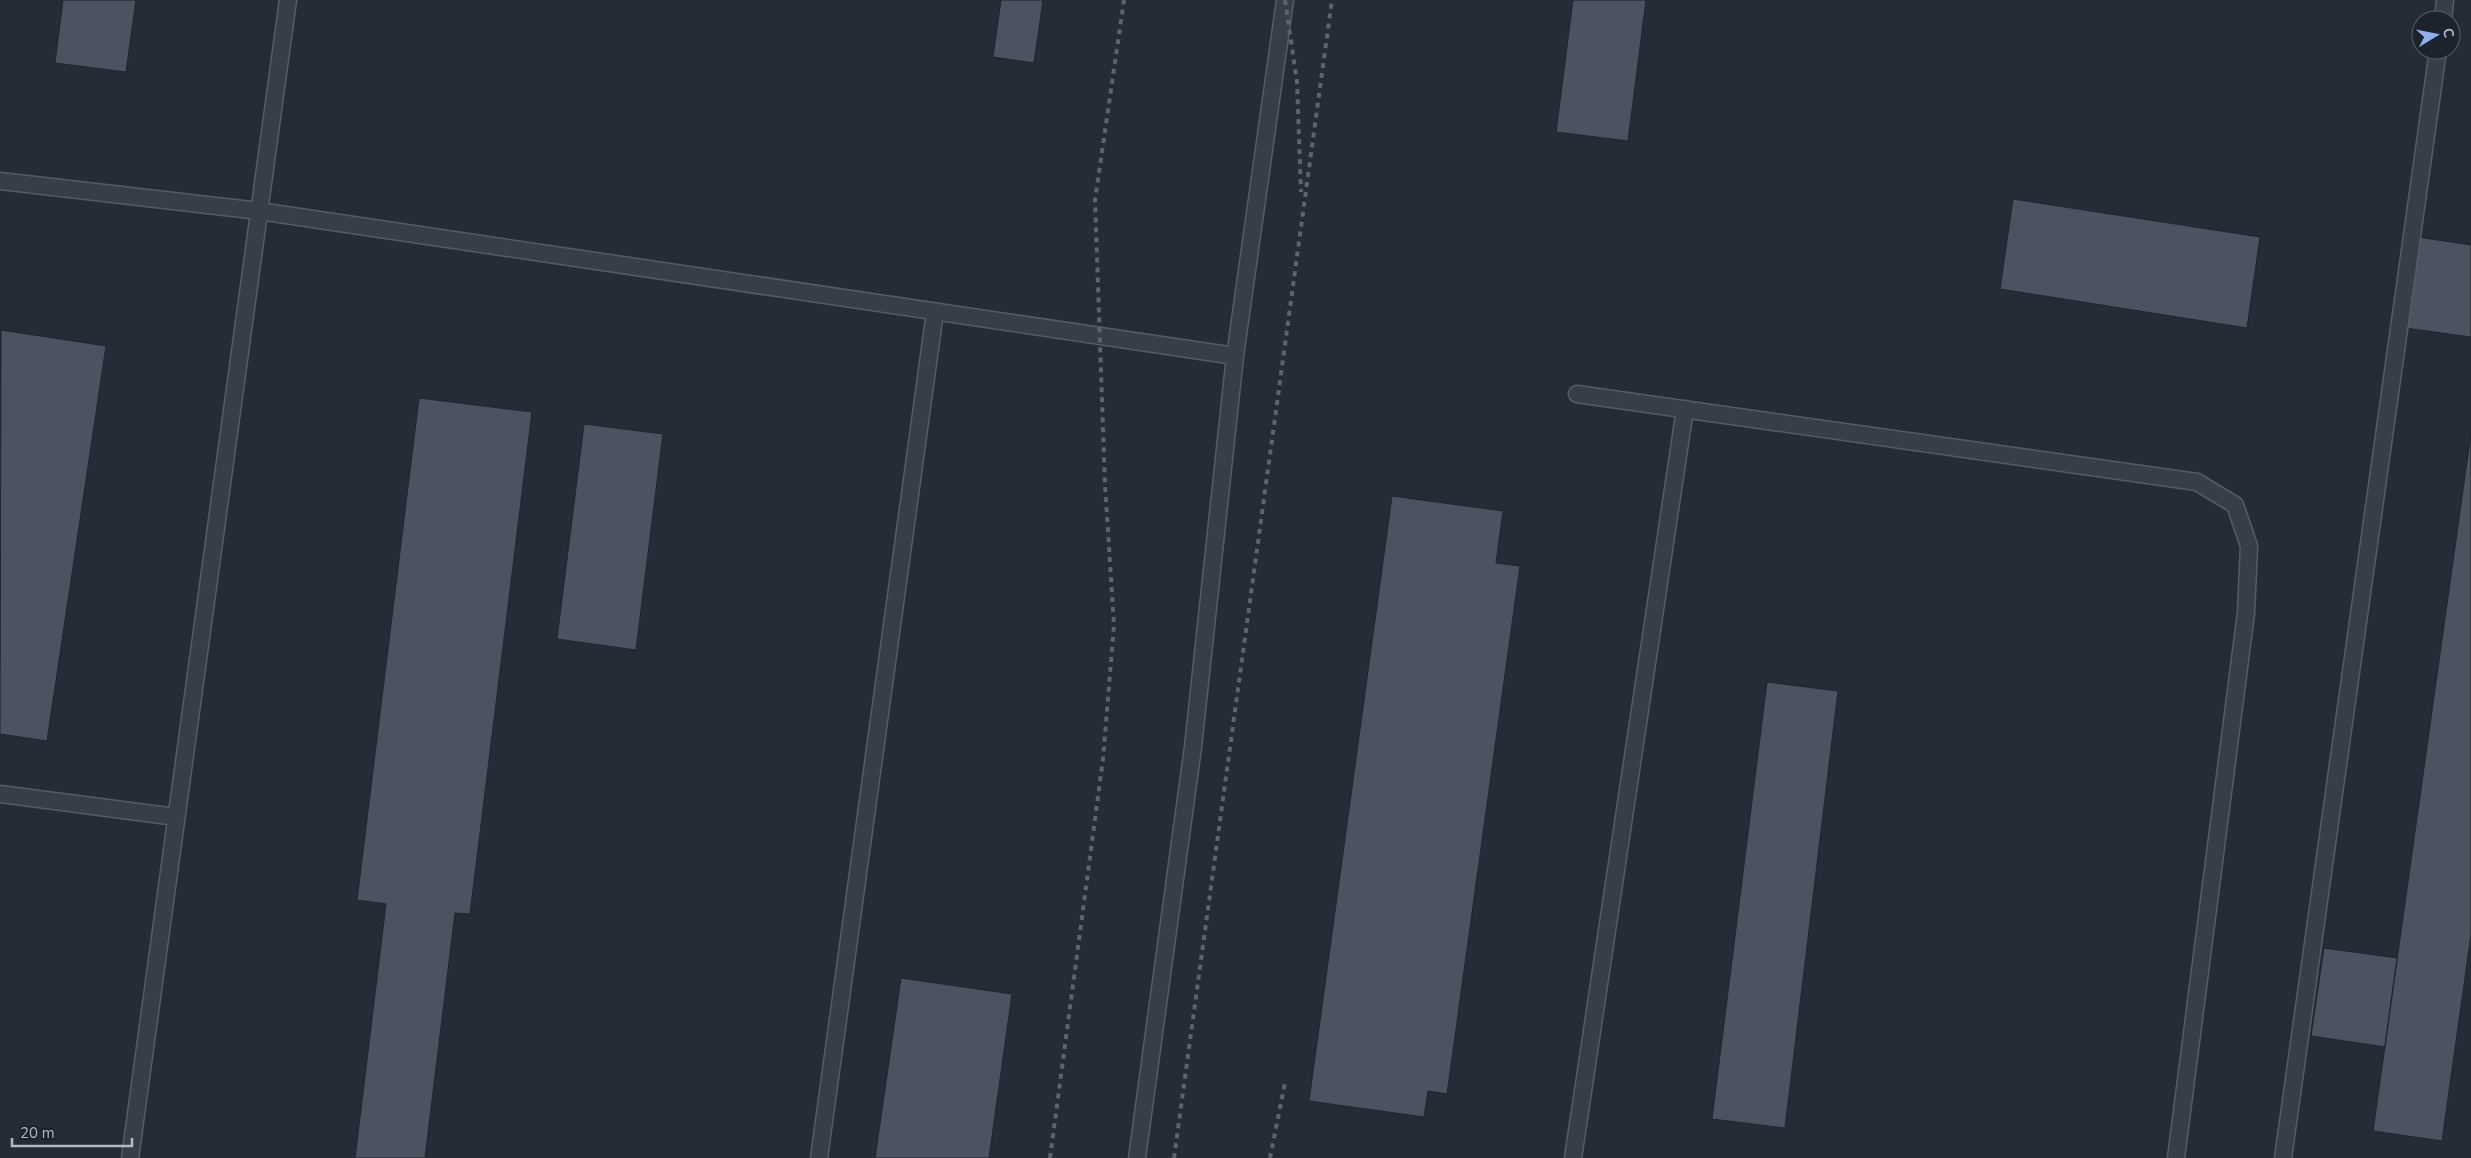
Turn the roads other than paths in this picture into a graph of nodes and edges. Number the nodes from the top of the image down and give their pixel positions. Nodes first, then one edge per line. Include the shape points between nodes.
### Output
1 (288, 0) edge
2 (1285, 0) edge
3 (2437, 60) edge
4 (0, 180) edge
5 (259, 211) junction
6 (935, 312) junction
7 (1235, 356) junction
8 (1577, 394) dead end
9 (1686, 409) junction
10 (0, 794) edge
11 (176, 817) junction
12 (130, 1158) edge
13 (819, 1158) edge
14 (1137, 1158) edge
15 (1573, 1158) edge
16 (2176, 1158) edge
17 (2283, 1158) edge

1 - 5 lane
2 - 7 lane
3 - 17 lane
4 - 5 lane
5 - 6 lane
5 - 11 lane
6 - 7 lane
6 - 13 lane
7 - 14 lane via 1193,747
8 - 9 lane
9 - 15 lane
9 - 16 lane via 2197,482 2235,505 2249,546 2246,613
10 - 11 lane
11 - 12 lane

